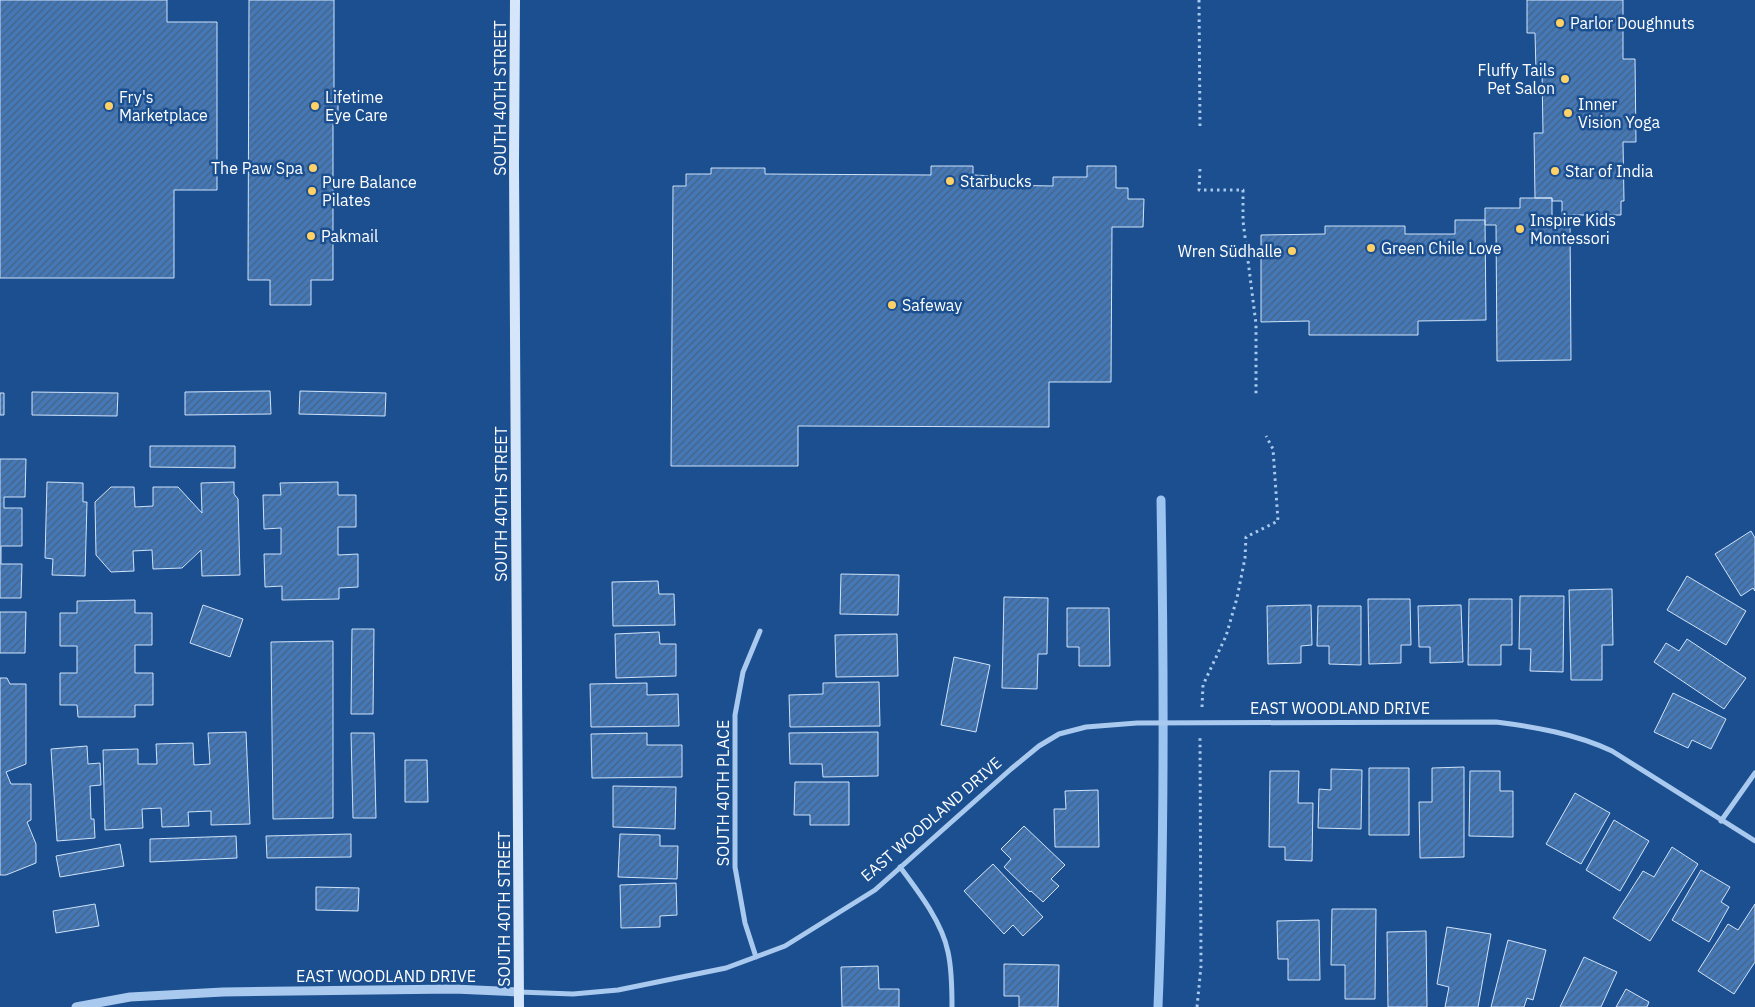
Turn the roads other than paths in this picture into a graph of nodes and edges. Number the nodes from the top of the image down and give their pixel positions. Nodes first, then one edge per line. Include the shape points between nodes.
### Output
1 (515, 0) edge
2 (760, 631) dead end
3 (1755, 773) edge
4 (1721, 821) junction
5 (1755, 841) edge
6 (900, 867) junction
7 (756, 957) junction
8 (519, 992) junction
9 (76, 1007) edge
10 (519, 1007) edge
11 (952, 1007) edge

1 - 8 main road, SOUTH 40TH STREET
2 - 7 street, SOUTH 40TH PLACE via 743,672 735,715 735,867 745,924
3 - 4 street
4 - 5 street, EAST WOODLAND DRIVE
4 - 6 street, EAST WOODLAND DRIVE via 1612,751 1529,726 1496,722 1137,723 1086,726 1060,734 1040,746
6 - 7 street, EAST WOODLAND DRIVE via 875,890 785,946
6 - 11 street via 923,899 948,950
7 - 8 street, EAST WOODLAND DRIVE via 726,968 618,990 573,994
8 - 9 street, EAST WOODLAND DRIVE via 223,992 130,997
8 - 10 main road, SOUTH 40TH STREET

